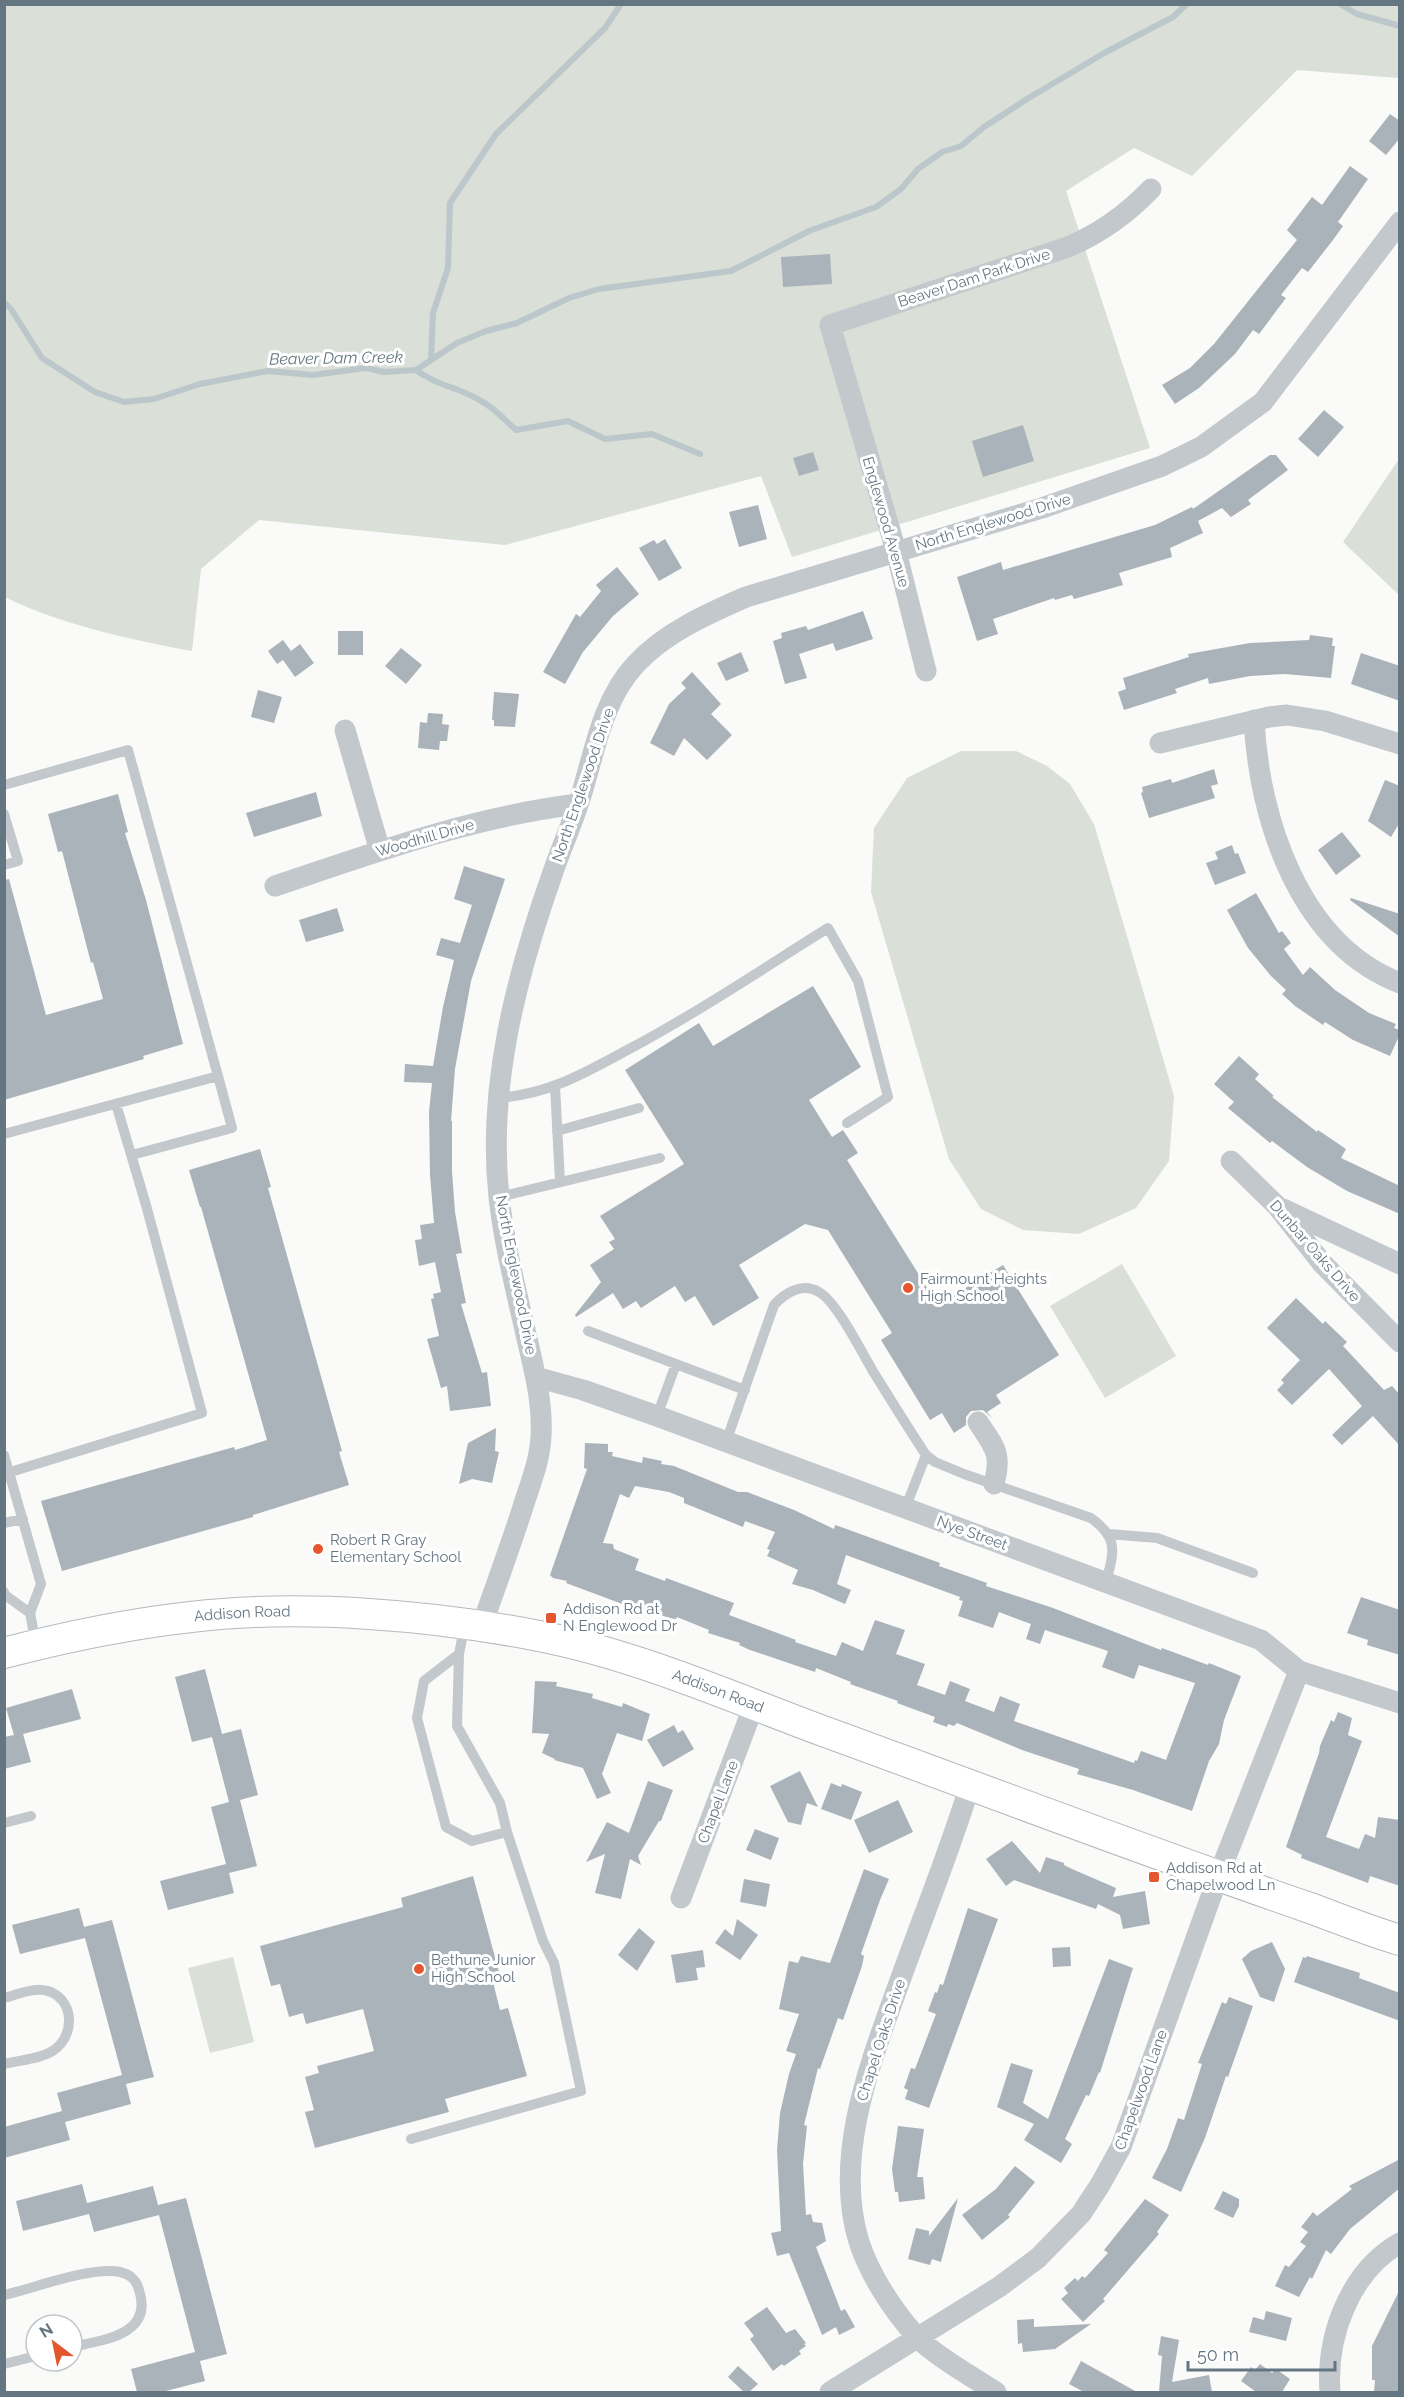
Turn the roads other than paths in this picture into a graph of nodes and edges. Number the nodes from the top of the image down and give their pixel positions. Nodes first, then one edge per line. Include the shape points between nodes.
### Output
1 (1151, 189) dead end
2 (1400, 222) edge
3 (843, 373) joint
4 (896, 551) junction
5 (926, 671) dead end
6 (1254, 720) junction
7 (345, 730) dead end
8 (1160, 743) dead end
9 (1400, 744) edge
10 (4, 785) edge
11 (578, 804) junction
12 (4, 814) edge
13 (381, 851) junction
14 (4, 865) edge
15 (275, 886) dead end
16 (1400, 983) edge
17 (218, 1076) junction
18 (555, 1086) junction
19 (499, 1098) junction
20 (116, 1104) junction
21 (639, 1108) dead end
22 (847, 1123) dead end
23 (557, 1131) junction
24 (4, 1134) edge
25 (132, 1155) junction
26 (660, 1158) dead end
27 (1231, 1161) dead end
28 (560, 1182) junction
29 (499, 1197) junction
30 (1277, 1206) junction
31 (1400, 1264) edge
32 (588, 1331) dead end
33 (1400, 1342) edge
34 (676, 1364) junction
35 (536, 1377) junction
36 (745, 1390) junction
37 (657, 1416) junction
38 (978, 1422) dead end
39 (726, 1442) junction
40 (4, 1455) edge
41 (926, 1455) junction
42 (7, 1474) edge
43 (994, 1484) junction
44 (905, 1509) junction
45 (23, 1520) junction
46 (4, 1523) edge
47 (1109, 1534) junction
48 (1253, 1573) dead end
49 (1106, 1582) junction
50 (4, 1592) edge
51 (30, 1613) junction
52 (474, 1625) junction
53 (36, 1645) junction
54 (4, 1653) edge
55 (459, 1654) junction
56 (1299, 1671) junction
57 (1400, 1703) edge
58 (754, 1705) junction
59 (970, 1785) junction
60 (31, 1816) dead end
61 (4, 1823) edge
62 (507, 1832) junction
63 (1218, 1877) junction
64 (681, 1898) dead end
65 (1400, 1940) edge
66 (4, 1998) edge
67 (4, 2064) edge
68 (411, 2139) dead end
69 (1400, 2242) edge
70 (4, 2295) edge
71 (916, 2337) junction
72 (84, 2344) edge
73 (24, 2359) edge
74 (4, 2364) edge
75 (830, 2392) edge
76 (996, 2392) edge
77 (1330, 2392) edge

1 - 3 street, Beaver Dam Park Drive via 1131,210 1090,238 830,325
2 - 4 street, North Englewood Drive via 1263,402 1215,438 1162,466 1110,485
3 - 4 street, Englewood Avenue
4 - 5 street, Englewood Avenue
4 - 11 street, North Englewood Drive via 746,597 672,634 628,674 611,702
6 - 8 street
6 - 9 street via 1287,715 1307,717
6 - 16 street via 1267,809 1294,881 1346,950 1375,972
7 - 13 street
10 - 17 lane via 128,750
11 - 13 street, Woodhill Drive via 527,810
11 - 19 street, North Englewood Drive via 524,962 503,1056
12 - 14 lane via 18,861
13 - 15 street, Woodhill Drive
17 - 20 lane
17 - 25 lane via 232,1128
18 - 19 lane via 528,1095
18 - 22 lane via 671,1026 828,928 858,981 888,1097
18 - 23 lane
19 - 29 street, North Englewood Drive
20 - 24 lane
20 - 25 lane
21 - 23 lane
23 - 28 lane
25 - 42 lane via 202,1413
26 - 28 lane
27 - 30 street, Dunbar Oaks Drive
28 - 29 lane
29 - 35 street, North Englewood Drive via 514,1286
30 - 31 street
30 - 33 street, Dunbar Oaks Drive via 1322,1263
32 - 34 lane
34 - 36 lane
34 - 37 lane
35 - 37 street, Nye Street
35 - 52 street, North Englewood Drive via 542,1420 538,1458
36 - 39 lane
36 - 41 lane via 774,1305 791,1291 819,1291 842,1320
37 - 39 street, Nye Street
38 - 43 street via 997,1453 999,1464
39 - 44 street, Nye Street
40 - 42 lane
41 - 43 lane
41 - 44 lane
42 - 45 lane
43 - 47 lane via 1091,1518
44 - 49 street, Nye Street
45 - 46 lane
45 - 51 lane via 41,1584
47 - 48 lane via 1157,1538
47 - 49 lane via 1114,1550
49 - 56 street, Nye Street via 1261,1640
50 - 51 lane
51 - 53 lane
52 - 53 street, Addison Road via 353,1614 272,1612 192,1616
52 - 55 lane
52 - 58 street, Addison Road via 599,1651
53 - 54 street, Addison Road
55 - 62 lane via 457,1726 500,1803
55 - 62 lane via 424,1682 417,1718 446,1827 472,1841
56 - 57 street, Nye Street
56 - 63 street, Chapelwood Lane
58 - 59 street, Addison Road
58 - 64 street, Chapel Lane
59 - 63 street, Addison Road
59 - 71 street, Chapel Oaks Drive via 868,2073 854,2142 852,2199 860,2243 881,2287
60 - 61 lane
62 - 68 lane via 554,1963 581,2091
63 - 65 street, Addison Road
63 - 71 street, Chapelwood Lane via 1121,2147 1101,2185 1081,2214 1038,2258 999,2287
66 - 67 lane via 36,1990 52,1993 69,2013 70,2026 65,2042 52,2052
69 - 77 street via 1374,2263 1347,2303 1330,2358
70 - 72 lane via 103,2270 124,2272 137,2282 142,2315 117,2337
71 - 75 street, Chapelwood Lane
71 - 76 street, Chapel Oaks Drive
73 - 74 lane

